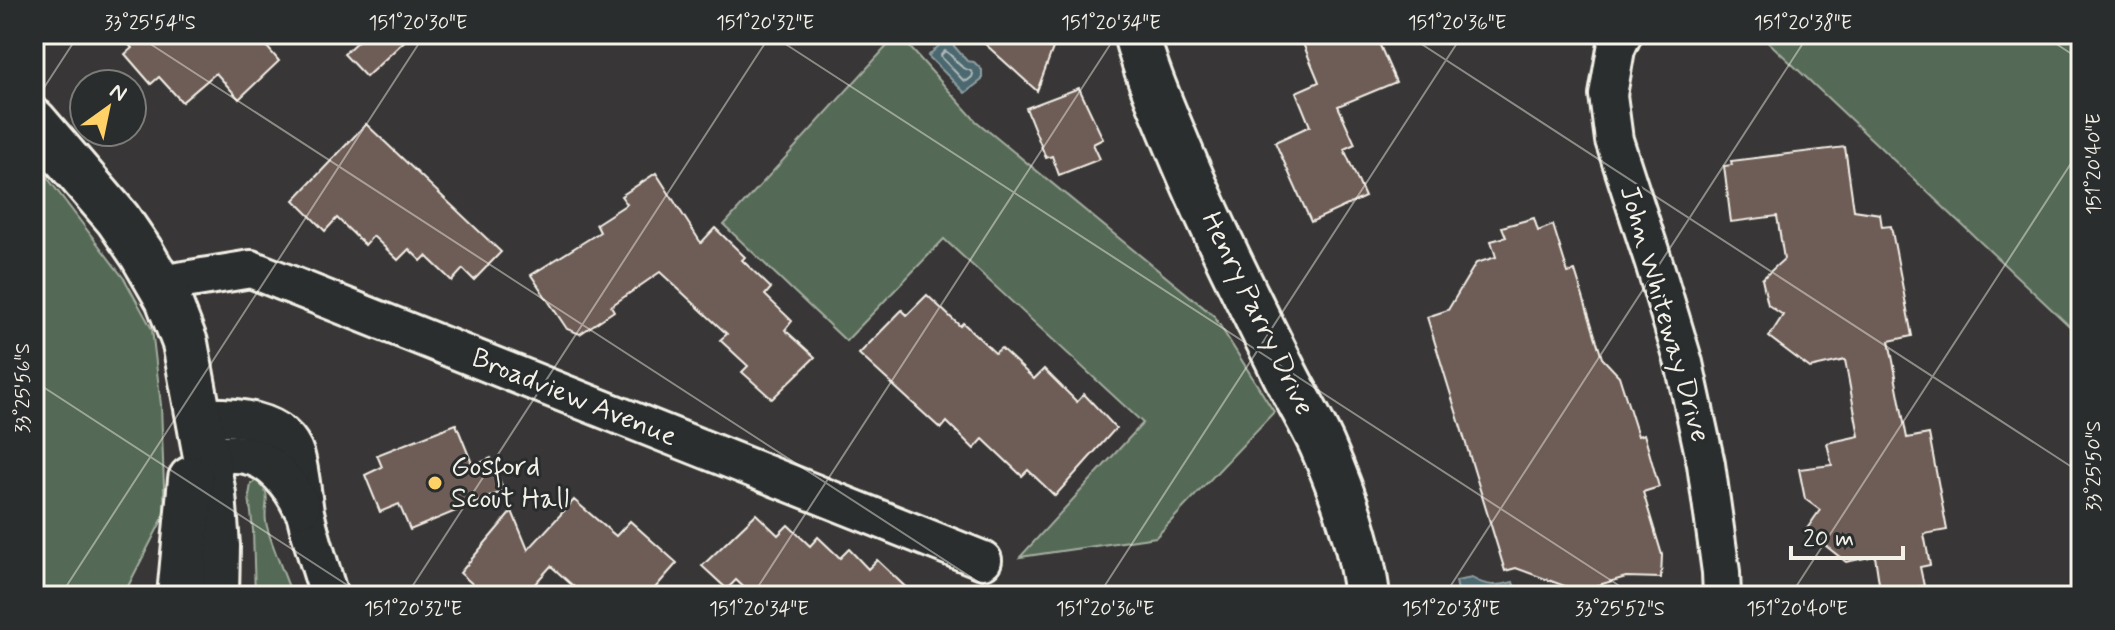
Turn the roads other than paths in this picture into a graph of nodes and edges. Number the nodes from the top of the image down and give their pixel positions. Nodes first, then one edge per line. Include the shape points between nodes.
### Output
1 (1136, 34) edge
2 (1623, 34) edge
3 (34, 121) edge
4 (160, 284) junction
5 (199, 438) junction
6 (983, 560) dead end
7 (188, 593) edge
8 (329, 596) edge
9 (1367, 596) edge
10 (1722, 596) edge

1 - 9 main road, Henry Parry Drive via 1191,179 1333,471 1354,531
2 - 10 street, John Whiteway Drive via 1608,95 1614,140 1684,363 1706,464
3 - 4 main road via 118,219
4 - 5 main road via 185,343
4 - 6 street, Broadview Avenue via 251,269
5 - 7 main road via 215,520
5 - 8 street via 242,418 282,436 296,456 306,516

